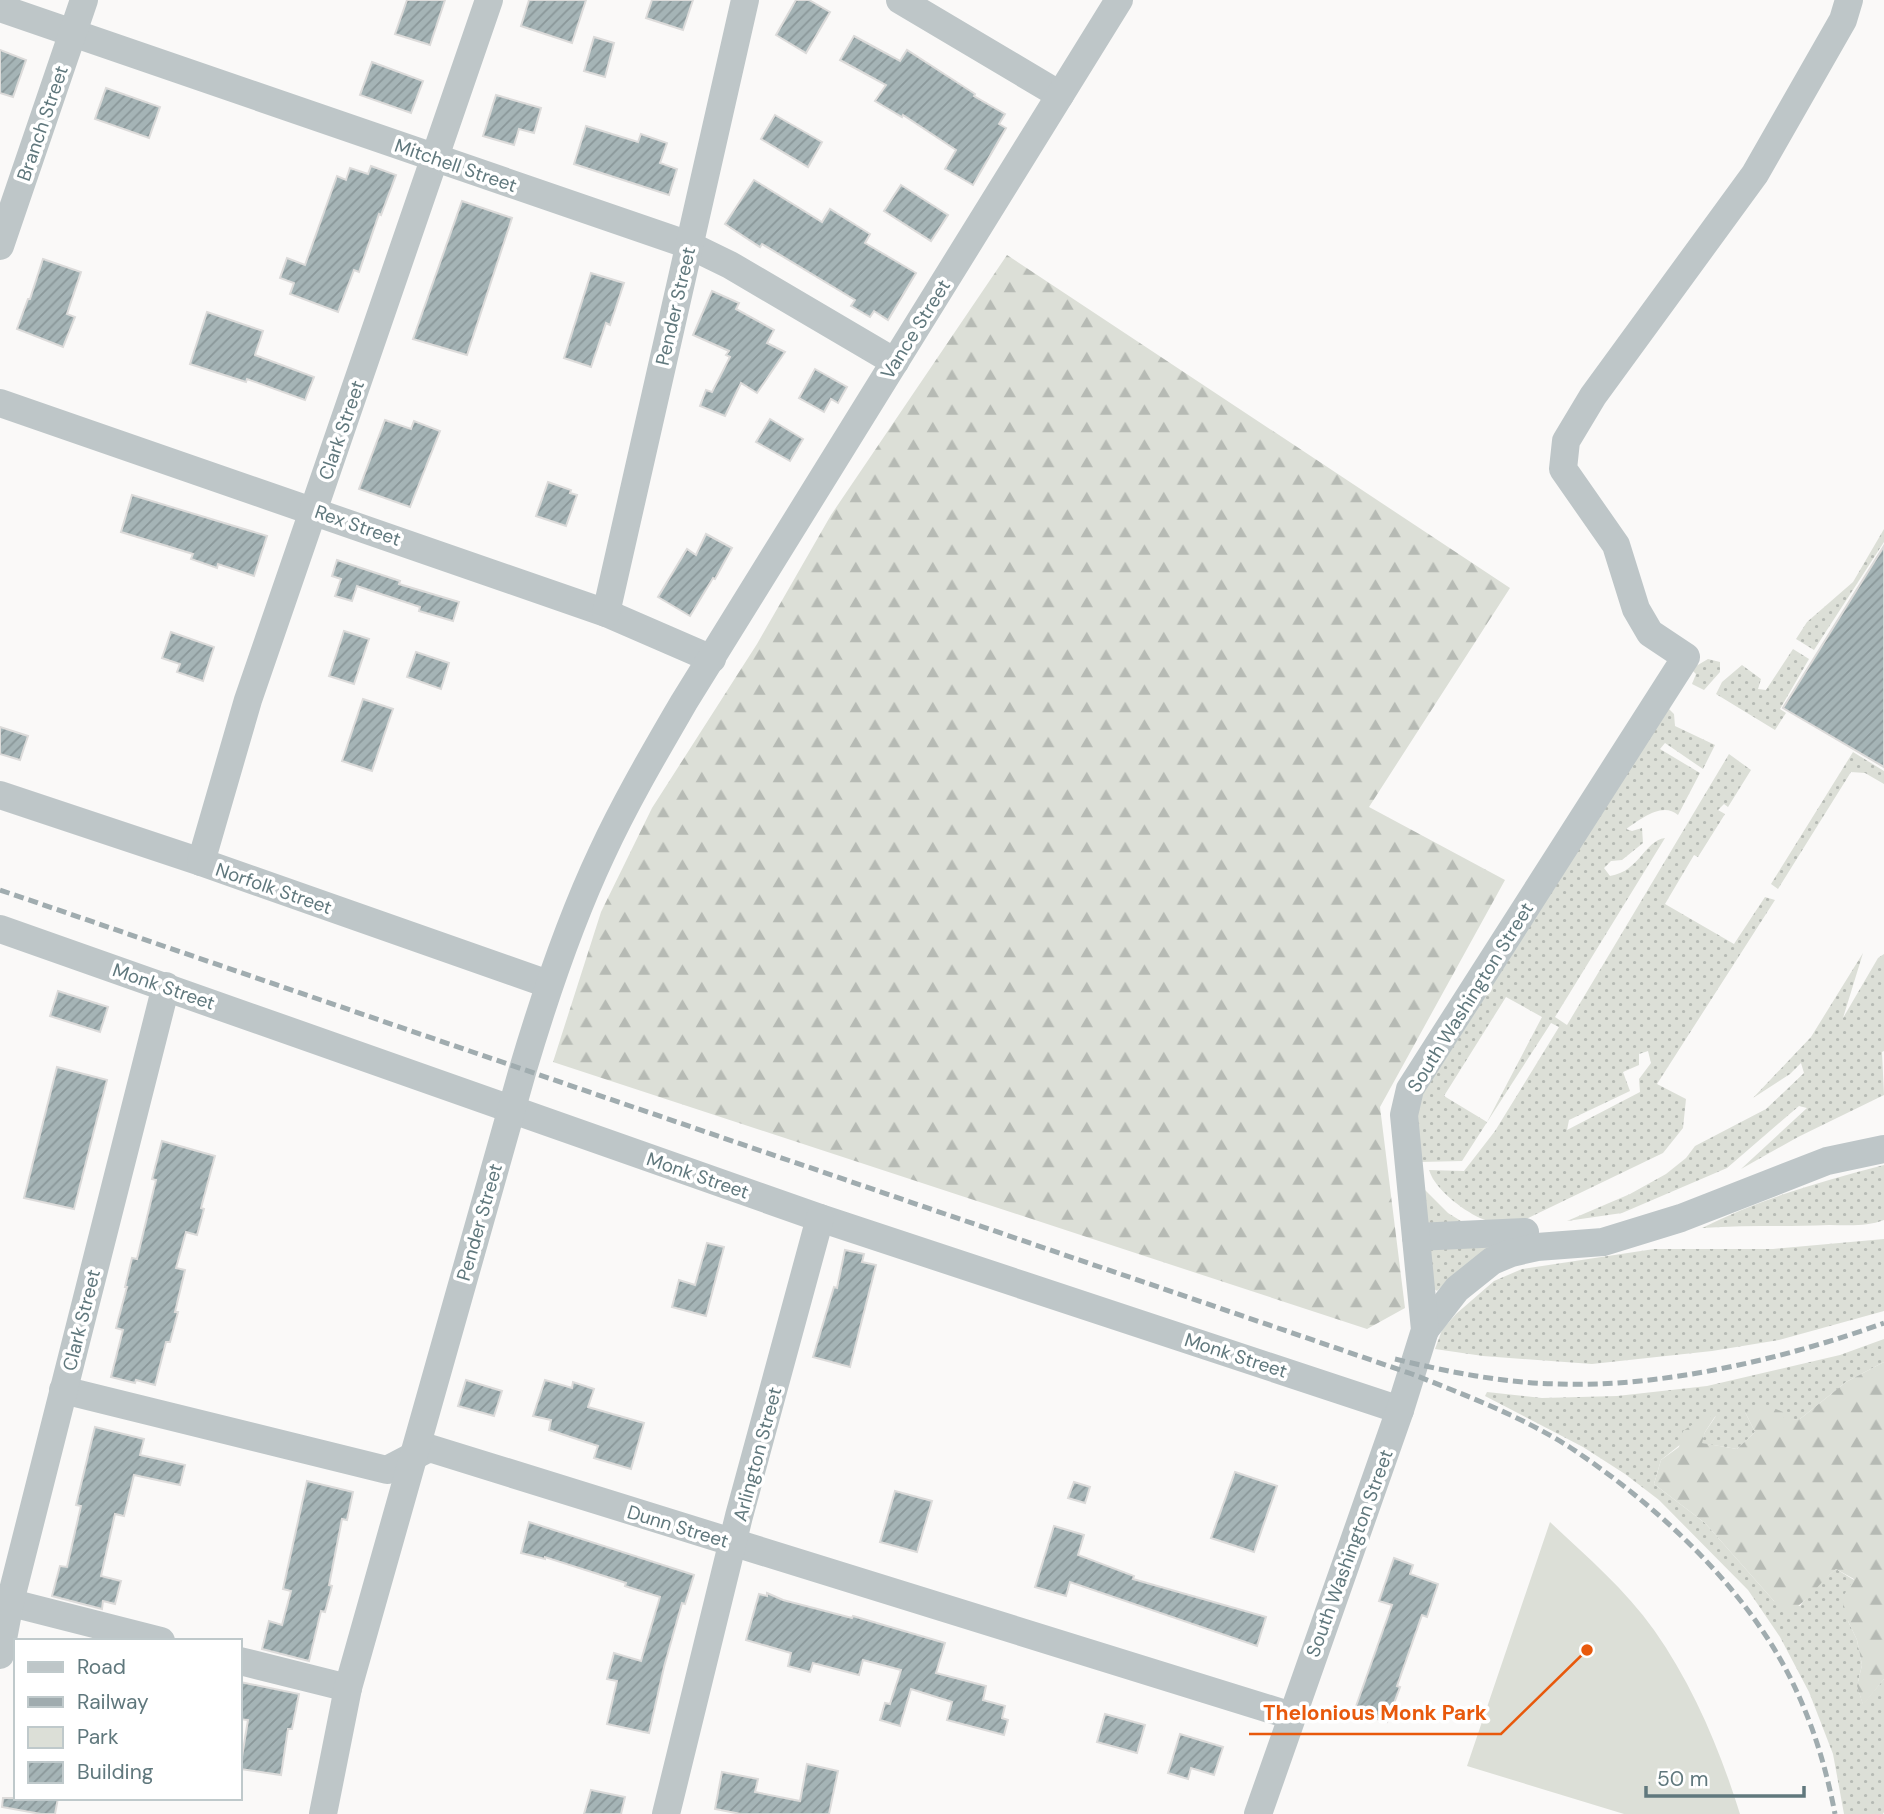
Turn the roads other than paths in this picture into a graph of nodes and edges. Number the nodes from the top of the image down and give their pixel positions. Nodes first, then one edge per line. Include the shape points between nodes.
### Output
1 (84, 0) edge
2 (489, 0) edge
3 (746, 0) edge
4 (900, 0) edge
5 (1119, 0) edge
6 (1849, 0) edge
7 (0, 8) edge
8 (72, 33) junction
9 (1060, 95) junction
10 (436, 158) junction
11 (689, 245) junction
12 (0, 246) edge
13 (895, 362) junction
14 (0, 403) edge
15 (313, 509) junction
16 (606, 613) junction
17 (712, 659) junction
18 (0, 795) edge
19 (201, 862) junction
20 (0, 929) edge
21 (548, 984) junction
22 (166, 986) junction
23 (511, 1110) junction
24 (1884, 1149) edge
25 (820, 1218) junction
26 (1525, 1231) dead end
27 (1416, 1237) junction
28 (1426, 1330) junction
29 (63, 1390) junction
30 (1400, 1410) junction
31 (412, 1458) junction
32 (734, 1543) junction
33 (5, 1601) edge
34 (154, 1639) edge
35 (0, 1655) edge
36 (242, 1662) edge
37 (348, 1688) junction
38 (1292, 1716) junction
39 (323, 1814) edge
40 (666, 1814) edge
41 (1258, 1814) edge

1 - 8 street, Branch Street
2 - 10 street, Clark Street
3 - 11 street, Pender Street
4 - 9 street
5 - 9 street, Vance Street
6 - 27 street, South Washington Street via 1843,20 1755,174 1593,396 1566,441 1563,469 1616,545 1636,609 1650,633 1686,657 1410,1088 1404,1115
7 - 8 street, Mitchell Street
8 - 10 street, Mitchell Street
8 - 12 street, Branch Street
9 - 13 street, Vance Street
10 - 11 street, Mitchell Street
10 - 15 street, Clark Street
11 - 13 street, Mitchell Street
11 - 16 street, Pender Street
13 - 17 street, Vance Street
14 - 15 street, Rex Street
15 - 16 street, Rex Street
15 - 19 street, Clark Street via 236,739
16 - 17 street, Rex Street
17 - 21 street, Pender Street via 602,851
18 - 19 street, Norfolk Street
19 - 21 street, Norfolk Street
20 - 22 street, Monk Street
21 - 23 street, Pender Street
22 - 23 street, Monk Street
22 - 29 street, Clark Street
23 - 25 street, Monk Street
23 - 31 street, Pender Street
24 - 28 street via 1827,1161 1681,1218 1603,1242 1511,1253 1492,1261 1457,1289
25 - 30 street, Monk Street
25 - 32 street, Arlington Street
26 - 27 street
27 - 28 street, South Washington Street
28 - 30 street, South Washington Street
29 - 31 street, Dunn Street via 387,1470
29 - 33 street, Clark Street
30 - 38 street, South Washington Street
31 - 32 street, Dunn Street via 429,1448
31 - 37 street, Pender Street
32 - 38 street, Dunn Street
32 - 40 street, Arlington Street
33 - 34 street
33 - 35 street, Clark Street
36 - 37 street
37 - 39 street, Pender Street
38 - 41 street, South Washington Street

